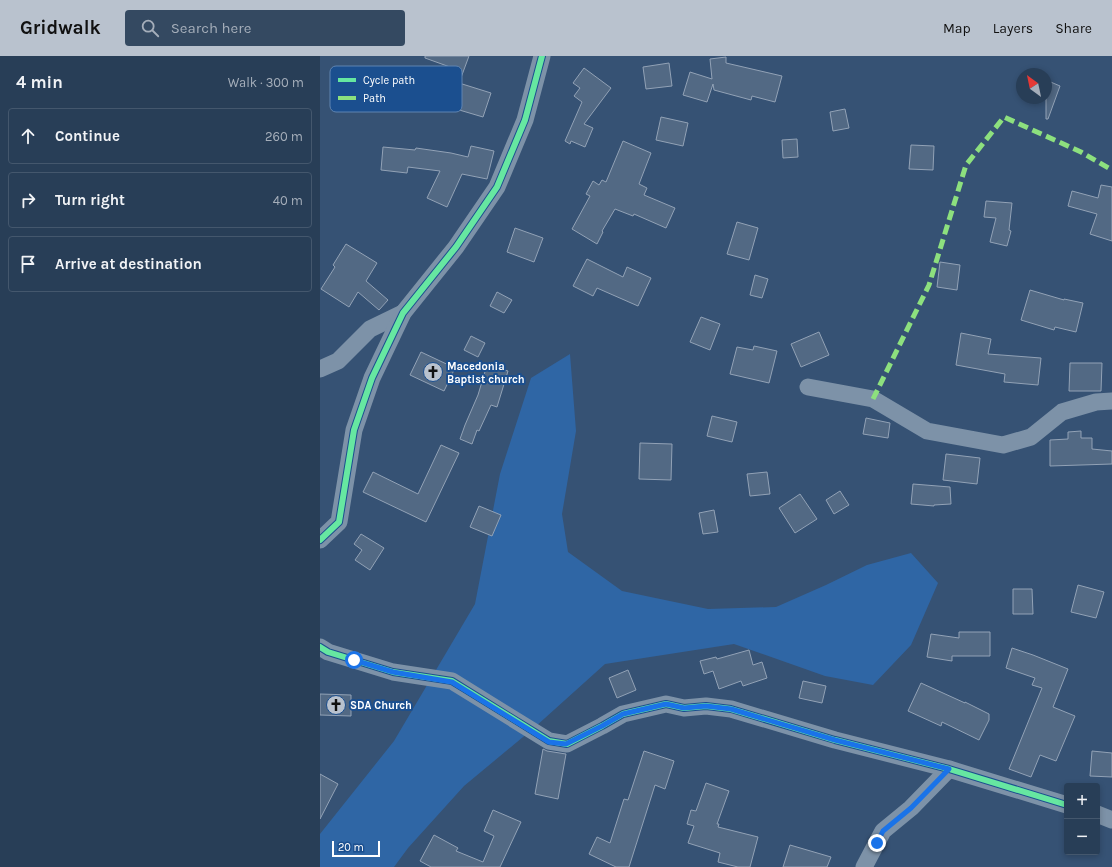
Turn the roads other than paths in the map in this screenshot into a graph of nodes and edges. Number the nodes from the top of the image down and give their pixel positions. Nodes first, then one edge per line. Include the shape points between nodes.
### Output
1 (542, 56) edge
2 (403, 313) junction
3 (320, 369) edge
4 (808, 387) dead end
5 (1112, 401) edge
6 (320, 540) edge
7 (320, 647) edge
8 (949, 769) junction
9 (1064, 803) edge
10 (1100, 815) edge
11 (1112, 820) edge
12 (864, 867) edge

1 - 2 street via 525,120 497,187 456,247
2 - 3 street via 370,329 338,361
2 - 6 street via 372,378 354,430 339,522
4 - 5 street via 873,399 927,431 1003,445 1031,437 1062,412 1096,402
7 - 8 street via 328,652 393,672 452,682 549,742 566,744 623,714 666,704 684,708 706,706 731,709 835,740
8 - 9 street
8 - 12 street via 911,808 883,831
10 - 11 street

